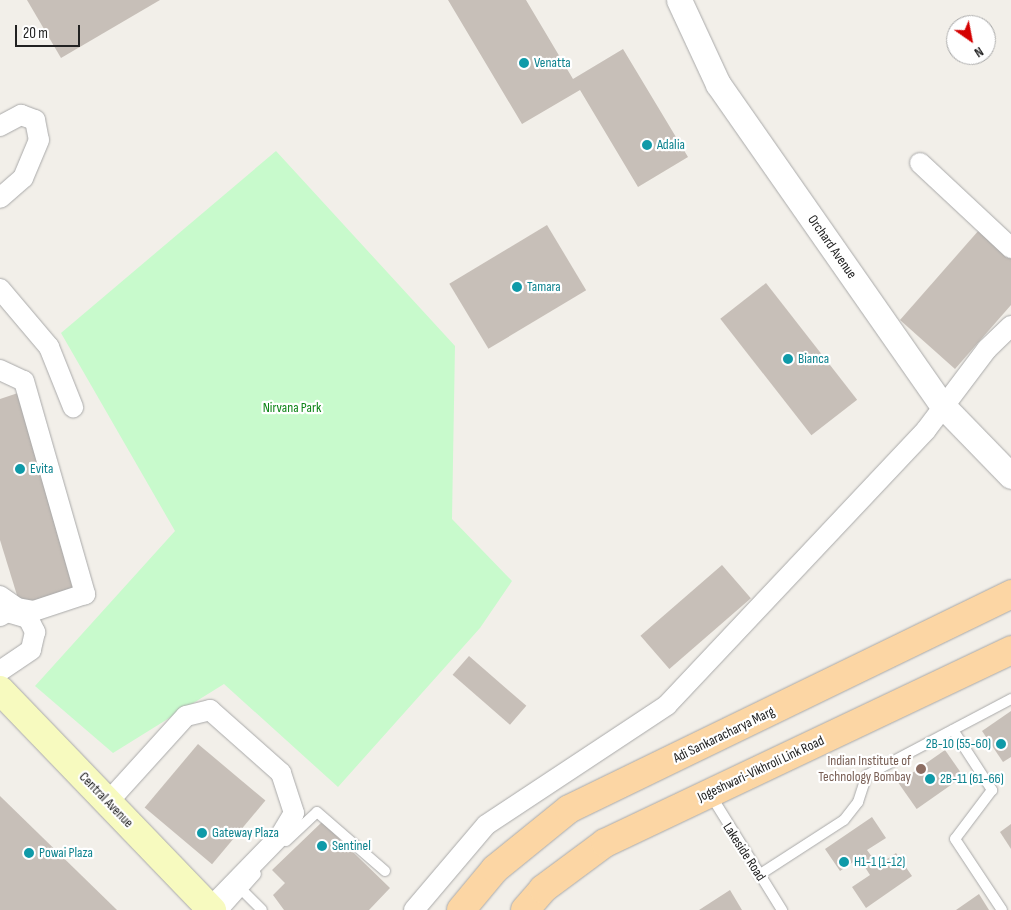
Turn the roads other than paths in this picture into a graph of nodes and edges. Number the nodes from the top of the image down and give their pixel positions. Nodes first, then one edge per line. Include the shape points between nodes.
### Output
1 (679, 0) edge
2 (2, 116) edge
3 (920, 163) dead end
4 (0, 198) edge
5 (1011, 248) edge
6 (0, 289) edge
7 (1011, 326) edge
8 (0, 370) edge
9 (942, 405) junction
10 (73, 408) dead end
11 (1011, 476) edge
12 (1011, 594) edge
13 (0, 596) edge
14 (0, 616) edge
15 (1011, 650) edge
16 (0, 671) edge
17 (0, 690) edge
18 (1011, 699) edge
19 (953, 730) junction
20 (710, 793) junction
21 (108, 802) junction
22 (385, 871) dead end
23 (759, 875) junction
24 (242, 890) junction
25 (215, 910) edge
26 (262, 910) edge
27 (414, 910) edge
28 (461, 910) edge
29 (525, 910) edge
30 (782, 910) edge
31 (1002, 910) edge

1 - 9 street, Orchard Avenue via 718,84
2 - 4 street via 21,115 35,120 39,140 23,178
3 - 5 street
6 - 10 street via 49,347
7 - 9 street
8 - 13 street via 24,381 85,594 34,611 17,608
9 - 11 street, Orchard Avenue
9 - 27 street via 926,430 667,705 486,825
12 - 28 main road, Adi Sankaracharya Marg via 569,809 495,869
14 - 16 street via 7,612 28,618 35,632 31,650
15 - 20 main road, Jogeshwari-Vikhroli Link Road
17 - 21 main road, Central Avenue
18 - 19 lane
19 - 23 lane via 867,774 858,802 844,820
19 - 31 lane via 992,790 955,839
20 - 23 lane, Lakeside Road
20 - 29 main road, Jogeshwari-Vikhroli Link Road via 605,843 543,889
21 - 25 main road, Central Avenue
21 - 25 street via 186,716 210,710 281,773 294,814 280,836
22 - 24 lane via 317,812
23 - 30 lane, Lakeside Road
24 - 25 lane
24 - 26 lane

